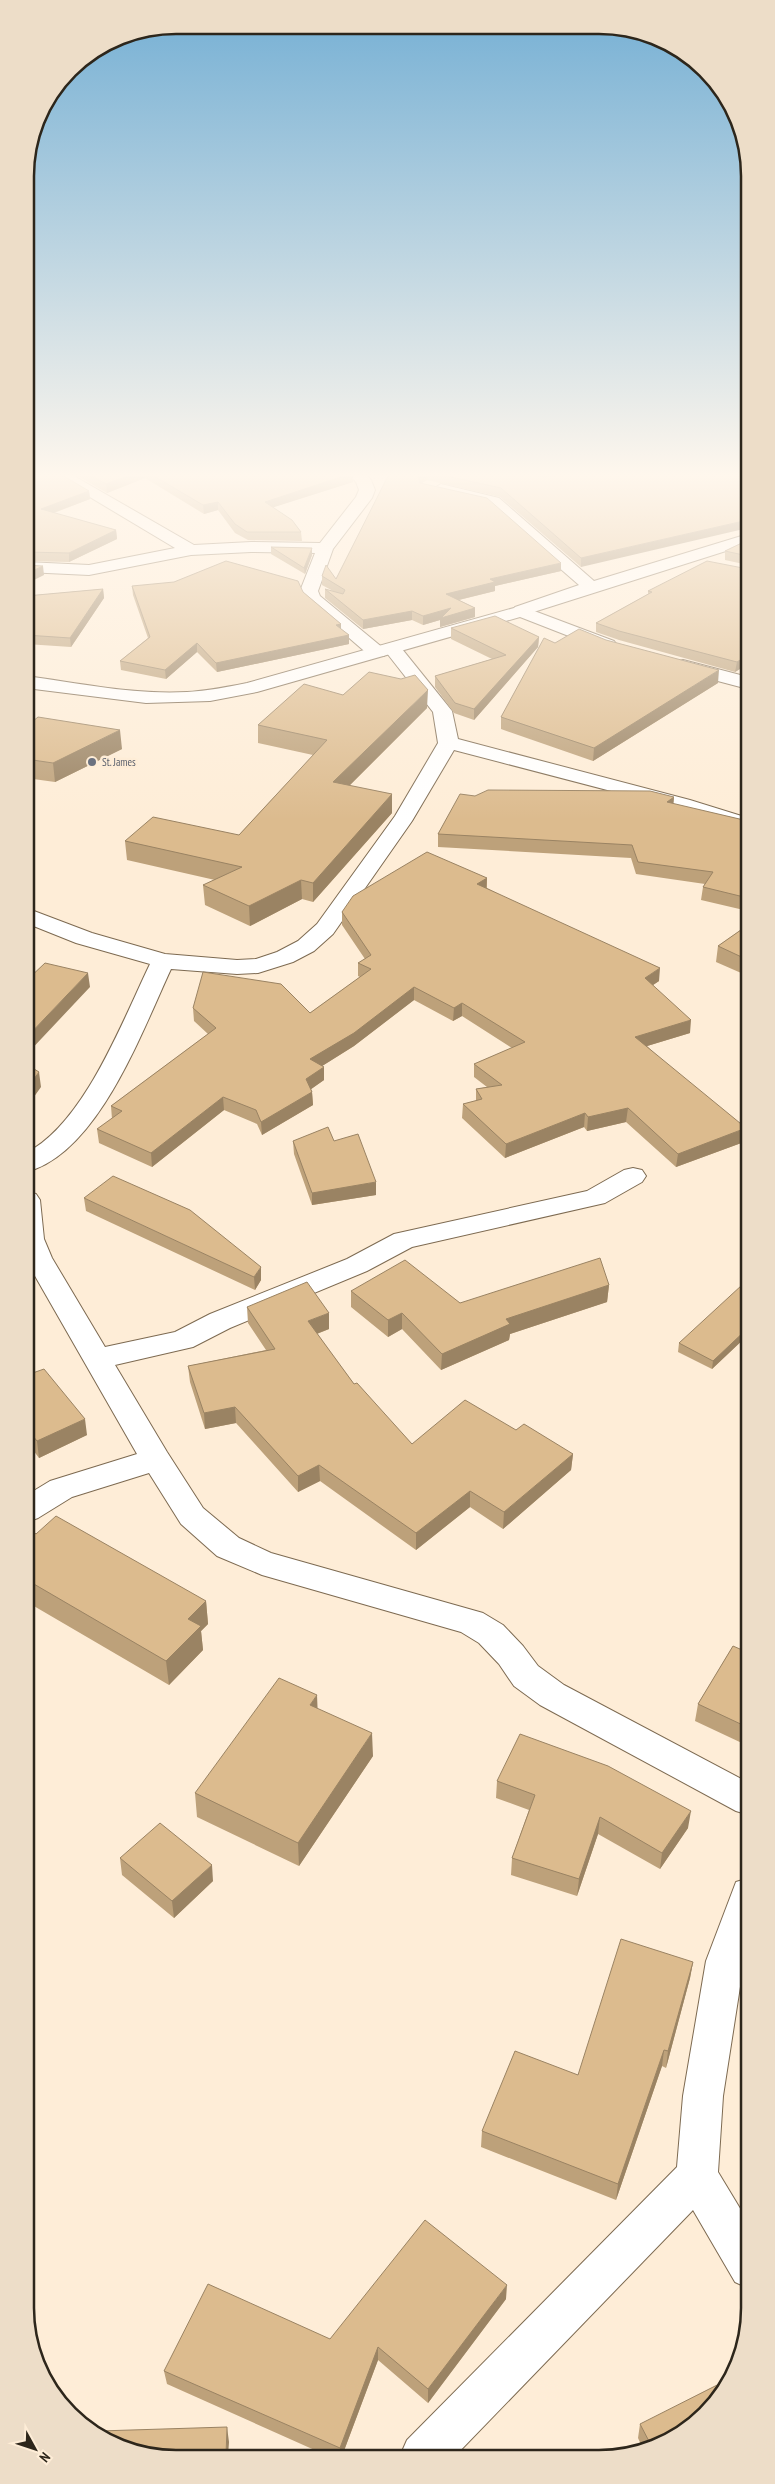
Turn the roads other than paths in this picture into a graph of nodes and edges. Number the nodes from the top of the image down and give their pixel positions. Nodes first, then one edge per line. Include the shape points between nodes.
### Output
1 (309, 588) edge
2 (588, 588) edge
3 (521, 611) junction
4 (385, 650) junction
5 (628, 651) edge
6 (662, 660) edge
7 (741, 681) edge
8 (34, 683) edge
9 (448, 743) junction
10 (741, 823) edge
11 (34, 918) edge
12 (163, 961) junction
13 (34, 1159) edge
14 (633, 1176) dead end
15 (34, 1248) edge
16 (97, 1359) junction
17 (156, 1460) junction
18 (34, 1506) edge
19 (741, 1796) edge
20 (741, 1916) edge
21 (698, 2176) junction
22 (741, 2251) edge
23 (429, 2450) edge

1 - 4 street via 314,599
2 - 3 street
3 - 4 street
3 - 5 street
4 - 8 street via 250,688 186,698
4 - 9 street via 442,711
6 - 7 street
9 - 10 street via 683,804
9 - 12 street via 406,817 325,929 306,946 258,966
11 - 12 street via 84,938
12 - 13 street via 93,1101 60,1144
14 - 16 street via 596,1197 404,1240 357,1265 220,1321 183,1340
15 - 16 street
16 - 17 street
17 - 18 street via 83,1481
17 - 19 street via 192,1516 228,1547 262,1563 471,1622 491,1634 526,1676 552,1695
20 - 21 street via 725,1961 703,2096
21 - 22 street
21 - 23 street

